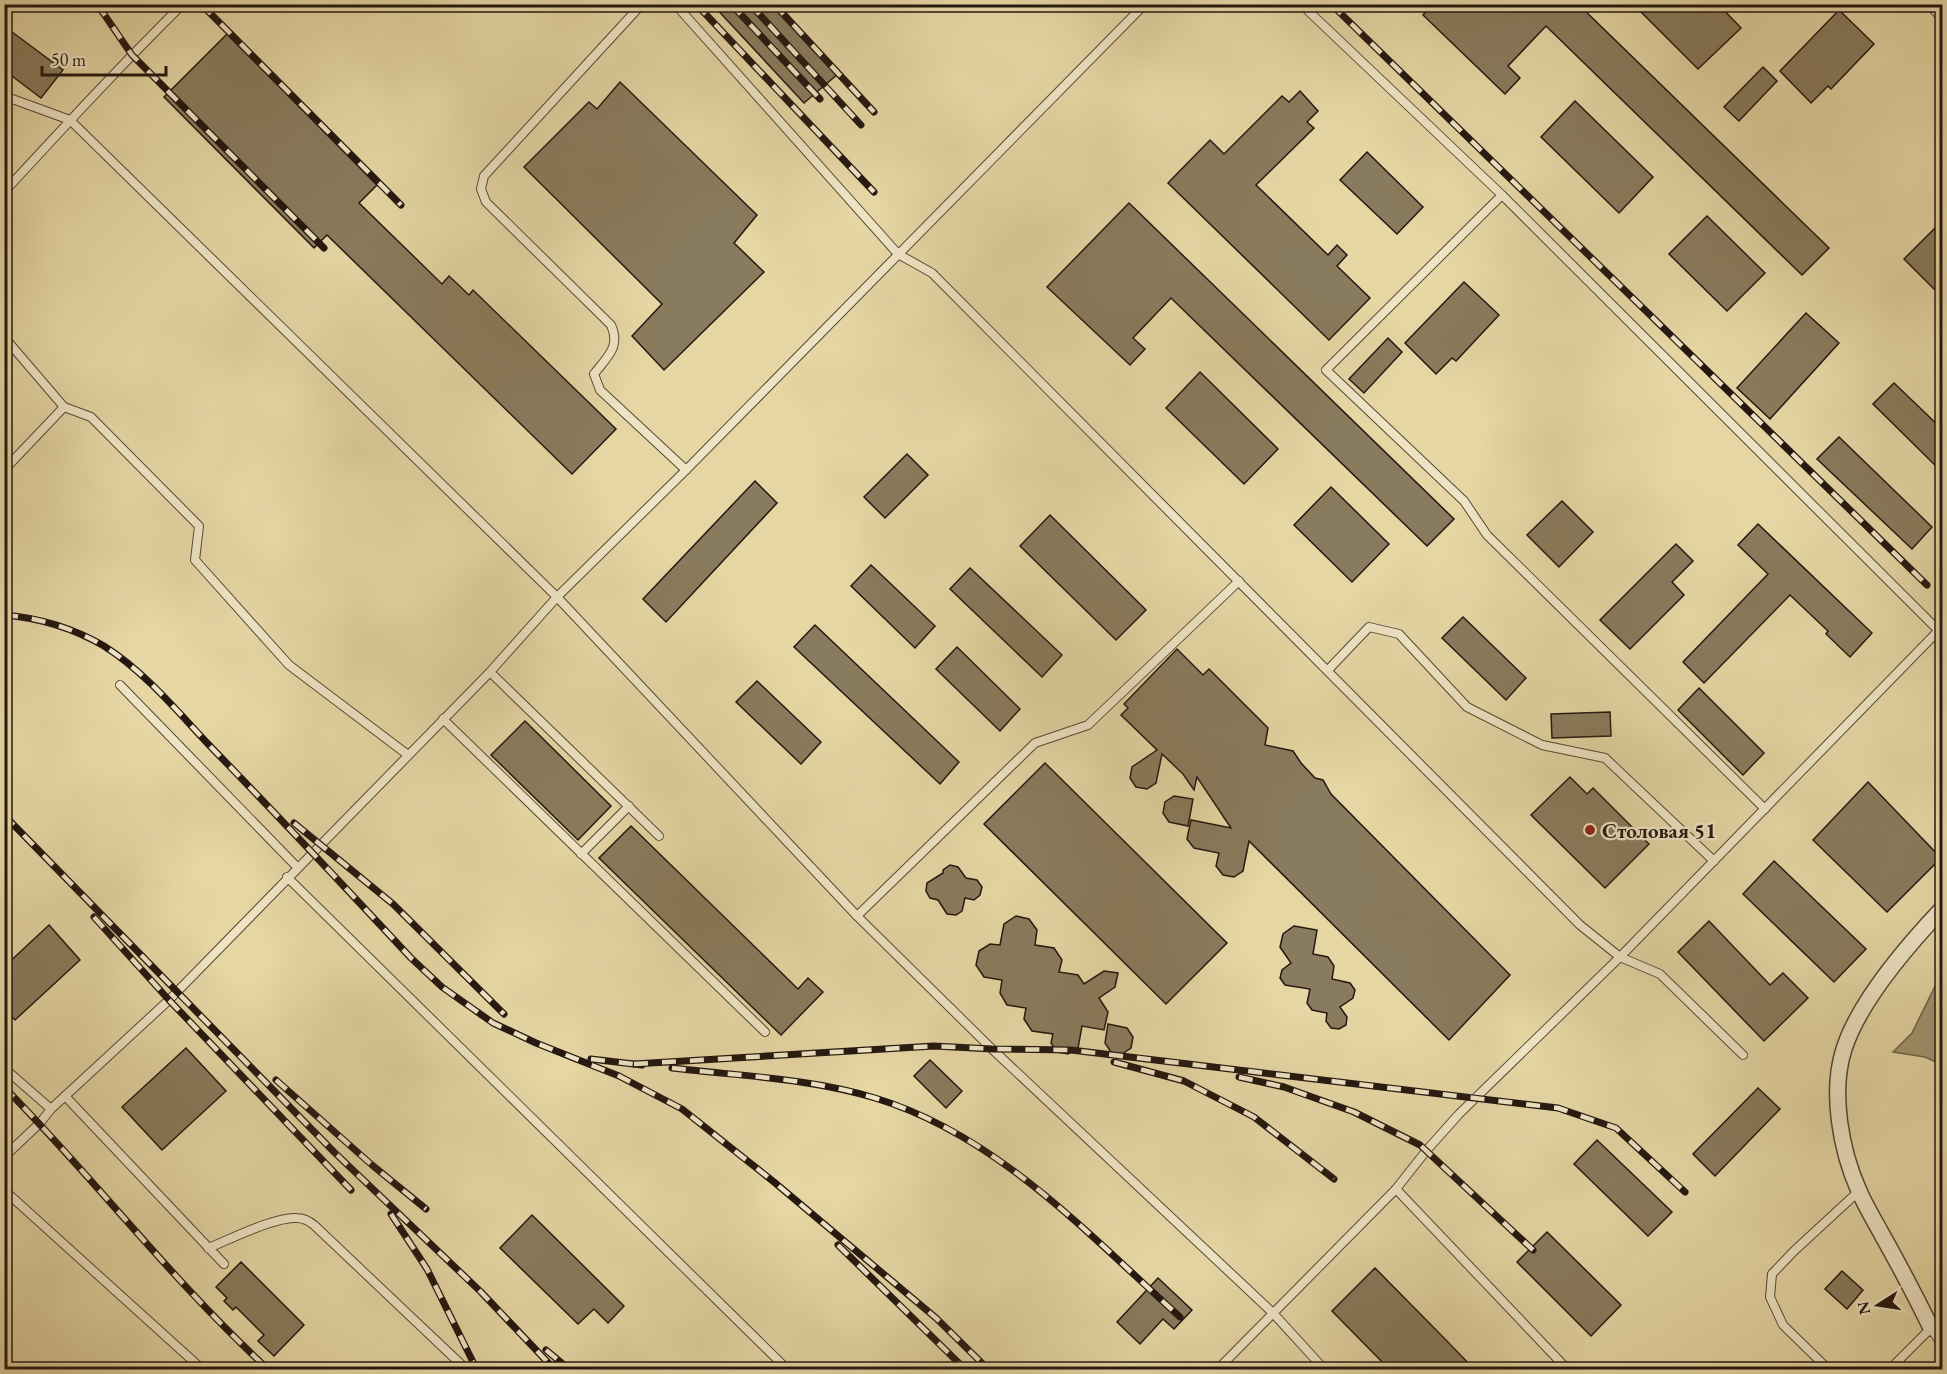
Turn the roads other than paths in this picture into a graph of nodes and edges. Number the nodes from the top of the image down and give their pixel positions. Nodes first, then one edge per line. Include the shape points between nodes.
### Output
1 (183, 4) edge
2 (642, 4) edge
3 (675, 4) edge
4 (1145, 4) edge
5 (1301, 4) edge
6 (1928, 4) edge
7 (1942, 18) edge
8 (4, 96) edge
9 (70, 120) junction
10 (4, 192) edge
11 (1502, 195) junction
12 (898, 254) junction
13 (4, 337) edge
14 (64, 407) junction
15 (4, 470) edge
16 (686, 470) junction
17 (1239, 581) junction
18 (557, 597) junction
19 (1941, 629) edge
20 (1328, 670) junction
21 (490, 672) junction
22 (120, 685) dead end
23 (443, 719) junction
24 (408, 755) junction
25 (629, 807) junction
26 (1765, 808) junction
27 (659, 836) dead end
28 (582, 854) junction
29 (1714, 861) junction
30 (297, 867) junction
31 (287, 877) junction
32 (1942, 909) edge
33 (857, 916) junction
34 (1620, 957) junction
35 (765, 1032) dead end
36 (1743, 1055) dead end
37 (4, 1068) edge
38 (65, 1096) junction
39 (51, 1109) junction
40 (4, 1157) edge
41 (1396, 1189) junction
42 (4, 1190) edge
43 (1859, 1191) junction
44 (208, 1248) junction
45 (224, 1264) dead end
46 (1272, 1313) junction
47 (1931, 1328) junction
48 (1942, 1345) edge
49 (1826, 1367) dead end
50 (203, 1370) edge
51 (467, 1370) edge
52 (788, 1370) edge
53 (1217, 1370) edge
54 (1325, 1370) edge
55 (1568, 1370) edge
56 (1889, 1370) edge

1 - 9 lane
2 - 16 lane via 484,176 481,189 486,202 611,325 616,336 614,347 594,374 600,390
3 - 12 lane
4 - 12 lane
5 - 11 lane
6 - 7 lane
8 - 9 lane
9 - 10 lane
9 - 18 lane
11 - 19 lane
11 - 26 lane via 1326,370 1464,501 1487,536
12 - 16 lane
12 - 17 lane via 932,273
13 - 14 lane
14 - 15 lane
14 - 24 lane via 91,417 199,526 195,561 289,665
16 - 18 lane
17 - 20 lane
17 - 33 lane via 1088,725 1035,743
18 - 21 lane
18 - 33 lane
19 - 26 lane
20 - 29 lane via 1369,627 1399,634 1467,706 1542,745 1605,758
20 - 34 lane via 1580,925
21 - 23 lane
21 - 25 lane
22 - 30 lane
23 - 24 lane
23 - 28 lane
24 - 30 lane
25 - 27 lane
25 - 28 lane
26 - 29 lane
28 - 35 lane
29 - 34 lane
30 - 31 lane
31 - 38 lane via 170,999
31 - 52 lane
32 - 43 street via 1868,1001 1843,1051 1839,1087 1841,1132
33 - 46 lane
34 - 36 lane via 1660,974
34 - 41 lane via 1459,1113
37 - 39 lane
38 - 39 lane
38 - 44 lane
39 - 40 lane
41 - 46 lane
41 - 55 lane
42 - 50 lane
43 - 47 street
43 - 49 lane via 1772,1274 1770,1297 1783,1325
44 - 45 lane
44 - 51 lane via 276,1221 297,1217 307,1220
46 - 53 lane
46 - 54 lane
47 - 48 lane
47 - 56 lane

